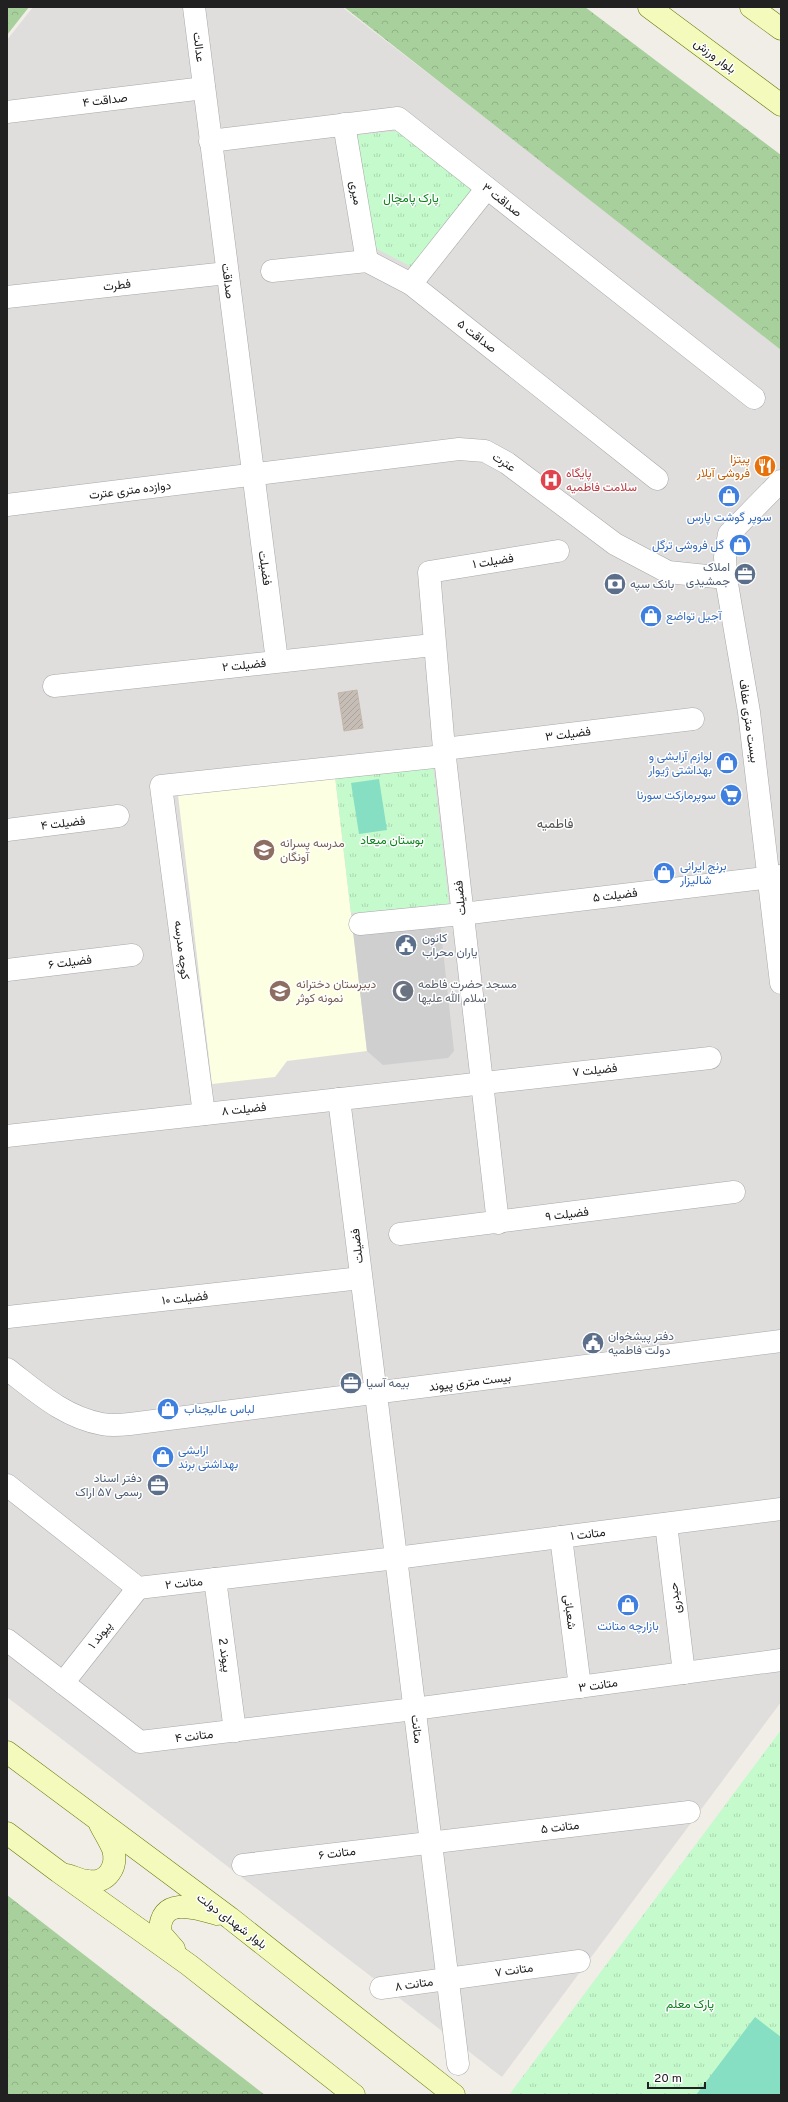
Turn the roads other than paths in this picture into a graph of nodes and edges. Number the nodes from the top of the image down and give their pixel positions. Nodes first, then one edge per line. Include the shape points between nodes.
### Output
1 (194, 7) edge
2 (649, 7) edge
3 (751, 7) edge
4 (781, 29) edge
5 (204, 88) junction
6 (781, 105) edge
7 (7, 112) edge
8 (344, 124) junction
9 (210, 141) junction
10 (487, 188) junction
11 (367, 261) junction
12 (272, 271) dead end
13 (227, 273) junction
14 (411, 284) junction
15 (7, 297) edge
16 (754, 398) dead end
17 (252, 474) junction
18 (657, 479) dead end
19 (781, 482) edge
20 (7, 505) edge
21 (558, 550) dead end
22 (428, 572) joint
23 (726, 578) junction
24 (434, 645) junction
25 (277, 661) junction
26 (54, 686) dead end
27 (693, 719) dead end
28 (444, 752) junction
29 (161, 786) joint
30 (118, 816) dead end
31 (7, 830) edge
32 (775, 876) edge
33 (462, 914) junction
34 (360, 924) dead end
35 (132, 955) dead end
36 (7, 970) edge
37 (781, 983) edge
38 (710, 1058) dead end
39 (481, 1083) junction
40 (339, 1099) junction
41 (204, 1114) junction
42 (7, 1136) edge
43 (734, 1192) dead end
44 (498, 1223) junction
45 (400, 1234) dead end
46 (361, 1278) junction
47 (8, 1317) dead end
48 (781, 1341) edge
49 (7, 1369) edge
50 (376, 1394) junction
51 (7, 1485) edge
52 (781, 1509) edge
53 (666, 1524) junction
54 (561, 1537) junction
55 (396, 1558) junction
56 (215, 1579) junction
57 (138, 1588) junction
58 (7, 1640) edge
59 (781, 1660) edge
60 (684, 1673) junction
61 (63, 1683) junction
62 (580, 1687) junction
63 (414, 1710) junction
64 (235, 1731) junction
65 (7, 1752) edge
66 (689, 1812) dead end
67 (99, 1822) junction
68 (7, 1833) edge
69 (431, 1842) junction
70 (243, 1865) dead end
71 (59, 1872) junction
72 (230, 1918) junction
73 (580, 1961) dead end
74 (189, 1965) junction
75 (448, 1979) junction
76 (381, 1988) dead end
77 (458, 2064) dead end
78 (354, 2095) edge
79 (454, 2095) edge

1 - 5 street, عدالت
2 - 6 main road, بلوار ورزش
3 - 4 main road
5 - 7 street, صداقت ۴
5 - 9 street, صداقت
8 - 9 street, صداقت ۳
8 - 10 street, صداقت ۳ via 398,118
8 - 11 street, میری
9 - 13 street, صداقت
10 - 14 street
10 - 16 street, صداقت ۳
11 - 12 street
11 - 14 street, صداقت ۵
13 - 15 street, فطرت
13 - 17 street, صداقت
14 - 18 street, صداقت ۵
17 - 20 street, دوازده متری عترت
17 - 23 street, عترت via 459,449 485,451 507,463 615,544 668,572
17 - 25 street, فضیلت
19 - 23 street, بیست متری عفاف via 729,534 724,557
21 - 22 street, فضیلت ۱
22 - 24 street, فضیلت
23 - 32 street, بیست متری عفاف
24 - 25 street, فضیلت ۲
24 - 28 street, فضیلت
25 - 26 street, فضیلت ۲
27 - 28 street, فضیلت ۳
28 - 29 street, فضیلت ۳
28 - 33 street, فضیلت
29 - 41 street, کوچه مدرسه
30 - 31 street, فضیلت ۴
32 - 33 street, فضیلت ۵
32 - 37 street, بیست متری عفاف
33 - 34 street, فضیلت ۵
33 - 39 street, فضیلت
35 - 36 street, فضیلت ۶
38 - 39 street, فضیلت ۷
39 - 40 street, فضیلت ۸
39 - 44 street, فضیلت
40 - 41 street, فضیلت ۸
40 - 46 street, فضیلت
41 - 42 street, فضیلت ۸
43 - 44 street, فضیلت ۹
44 - 45 street, فضیلت ۹
46 - 47 street, فضیلت ۱۰
46 - 50 street, فضیلت
48 - 50 street, بیست متری پیوند
49 - 50 street, بیست متری پیوند via 53,1405 78,1418 104,1425
50 - 55 street, متانت
51 - 57 street
52 - 53 street, متانت ۱
53 - 54 street, متانت ۱
53 - 60 street, حیدری
54 - 55 street, متانت ۱
54 - 62 street, شعبانی
55 - 56 street, متانت ۲
55 - 63 street, متانت
56 - 57 street, متانت ۲
56 - 64 street, پیوند 2
57 - 61 street, پیوند ۱
58 - 61 street, متانت ۴
59 - 60 street, متانت ۳
60 - 62 street, متانت ۳
61 - 64 street, متانت ۴ via 140,1742
62 - 63 street, متانت ۳
63 - 64 street, متانت ۴
63 - 69 street, متانت
65 - 67 main road, بلوار شهدای دولت
66 - 69 street, متانت ۵
67 - 71 main road via 112,1849 115,1862 112,1872 99,1881 88,1881
67 - 72 main road, بلوار شهدای دولت
68 - 71 main road
69 - 70 street, متانت ۶
69 - 75 street, متانت
71 - 74 main road
72 - 74 main road via 192,1907 175,1906 166,1914 160,1924 160,1934
72 - 79 main road, بلوار شهدای دولت
73 - 75 street, متانت ۷
74 - 78 main road
75 - 76 street, متانت ۸
75 - 77 street, متانت

